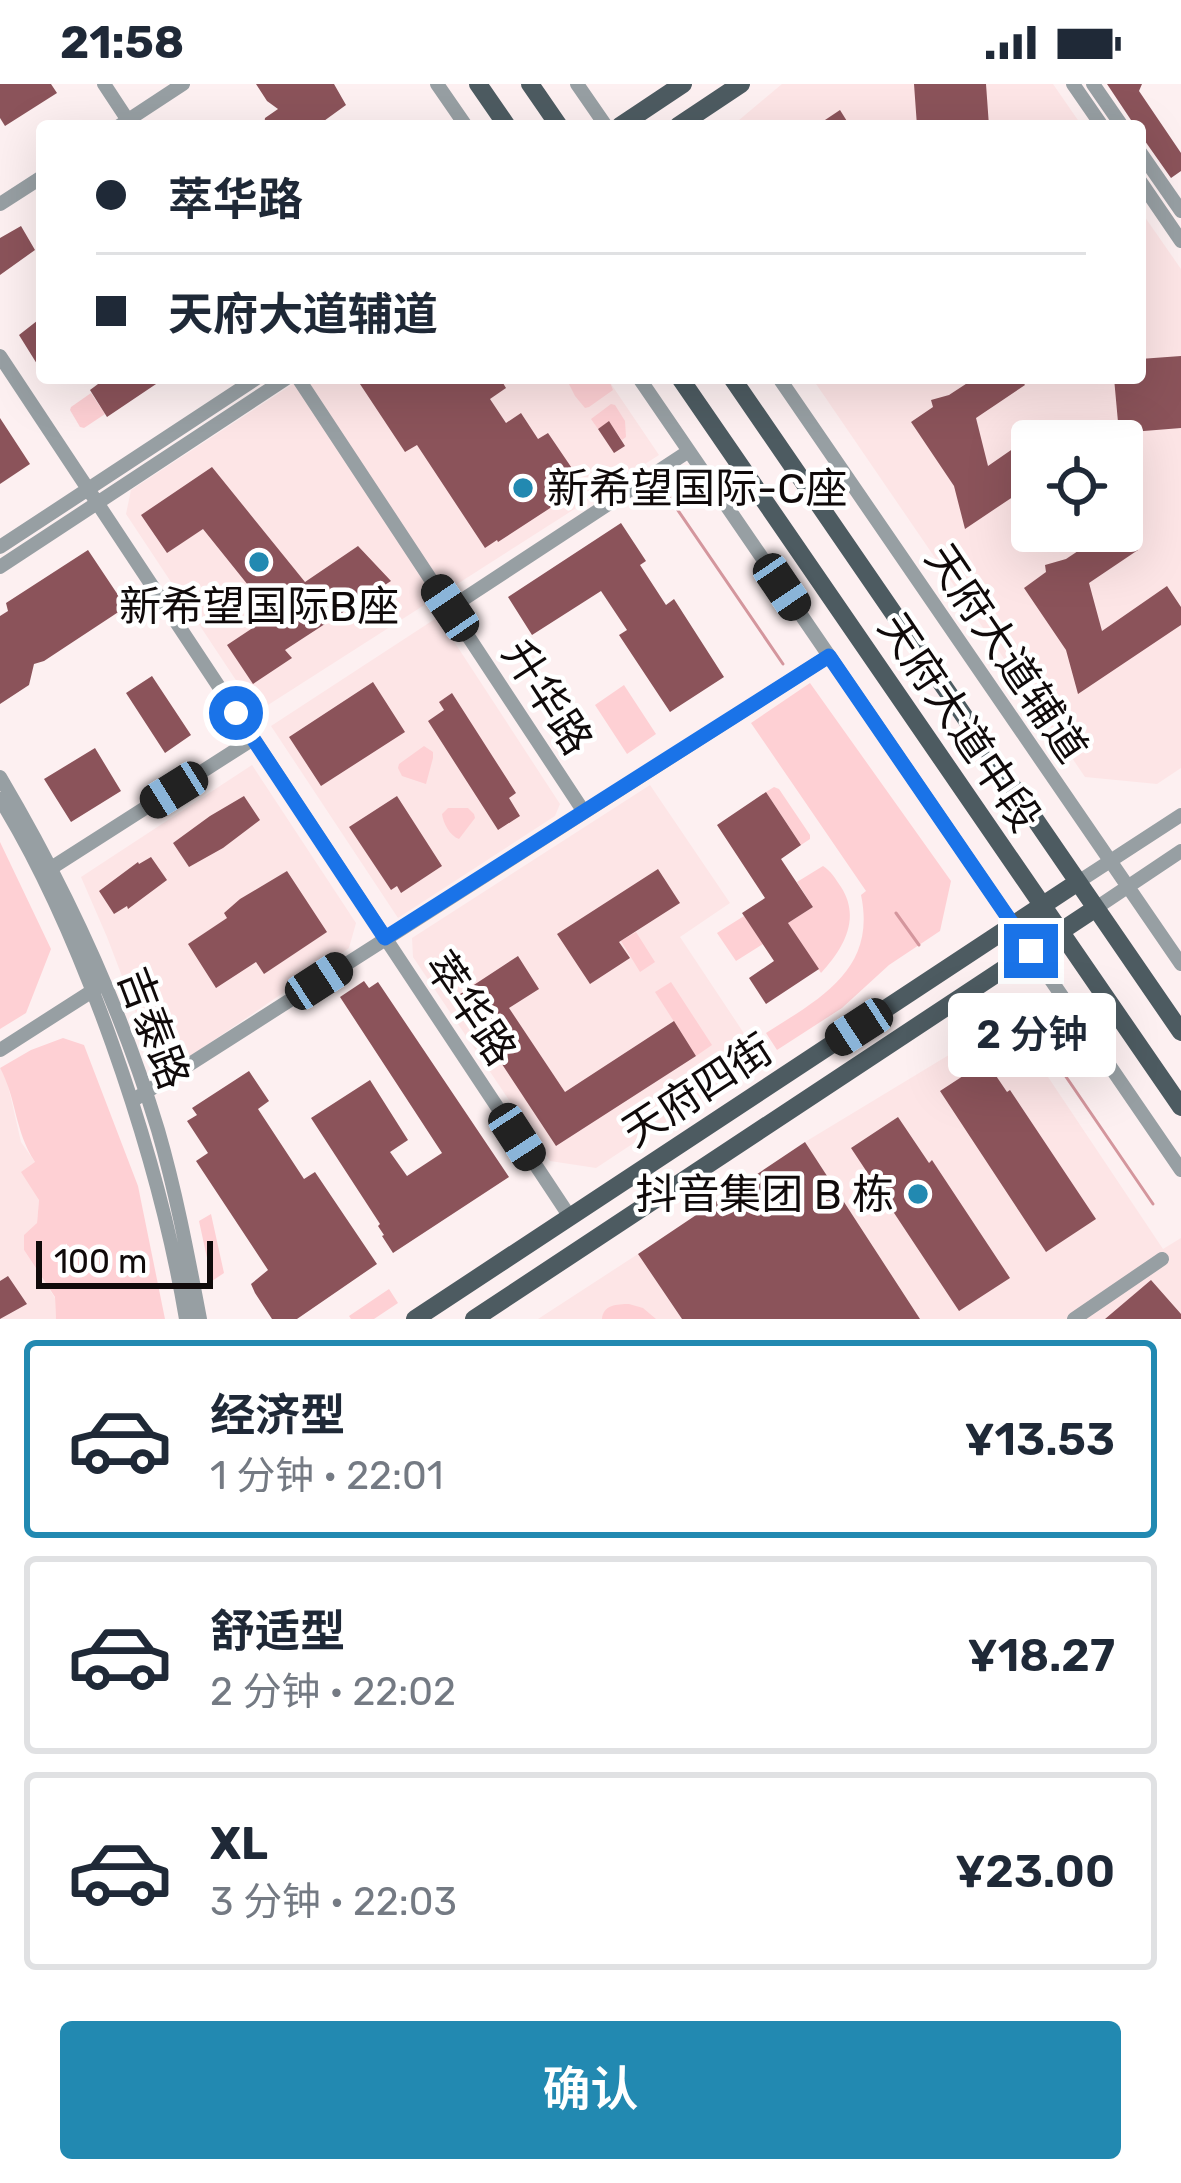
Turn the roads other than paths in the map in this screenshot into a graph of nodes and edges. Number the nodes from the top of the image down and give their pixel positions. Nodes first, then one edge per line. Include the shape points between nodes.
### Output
1 (104, 84) edge
2 (184, 84) edge
3 (437, 84) edge
4 (478, 84) edge
5 (530, 84) edge
6 (577, 84) edge
7 (683, 84) edge
8 (741, 84) edge
9 (1073, 84) edge
10 (1094, 84) edge
11 (124, 120) edge
12 (132, 120) edge
13 (462, 120) edge
14 (503, 120) edge
15 (555, 120) edge
16 (602, 120) edge
17 (629, 120) edge
18 (687, 120) edge
19 (1098, 120) edge
20 (1118, 120) edge
21 (1146, 161) edge
22 (36, 181) edge
23 (1146, 191) edge
24 (0, 204) edge
25 (1181, 211) edge
26 (1181, 241) edge
27 (0, 356) edge
28 (249, 384) edge
29 (276, 384) edge
30 (302, 384) edge
31 (643, 384) edge
32 (684, 384) edge
33 (736, 384) edge
34 (783, 384) edge
35 (689, 451) junction
36 (93, 496) junction
37 (0, 547) edge
38 (0, 567) edge
39 (450, 608) junction
40 (829, 656) junction
41 (254, 740) junction
42 (0, 777) edge
43 (0, 799) edge
44 (584, 812) junction
45 (1181, 815) edge
46 (1181, 851) edge
47 (1110, 862) junction
48 (45, 872) junction
49 (1078, 882) junction
50 (1128, 887) junction
51 (1042, 905) junction
52 (1096, 908) junction
53 (1013, 925) junction
54 (1060, 932) junction
55 (385, 938) junction
56 (1031, 951) junction
57 (1181, 964) edge
58 (98, 987) junction
59 (1181, 1032) edge
60 (0, 1050) edge
61 (138, 1097) junction
62 (1181, 1107) edge
63 (1181, 1170) edge
64 (570, 1217) junction
65 (1162, 1259) dead end
66 (186, 1319) edge
67 (200, 1319) edge
68 (415, 1319) edge
69 (474, 1319) edge
70 (1074, 1319) edge

1 - 11 street
2 - 12 street
3 - 13 street
4 - 14 main road
5 - 15 main road
6 - 16 street
7 - 17 main road
8 - 18 main road
9 - 19 street
10 - 20 street
21 - 25 street
22 - 24 street
23 - 26 street
27 - 36 street, 萃华路
28 - 36 street
29 - 36 street
30 - 39 street, 升华路
31 - 35 street
32 - 51 main road, 天府大道中段
33 - 49 main road, 天府大道中段
34 - 47 street, 天府大道辅道
35 - 39 street
35 - 40 street
36 - 37 street
36 - 38 street
36 - 41 street, 萃华路
39 - 44 street, 升华路
40 - 44 street
40 - 53 street
41 - 48 street
41 - 55 street, 萃华路
42 - 48 street, 吉泰路
43 - 48 street, 吉泰路
44 - 55 street
45 - 47 street
46 - 50 street
47 - 49 street
47 - 50 street, 天府大道辅道
48 - 58 street, 吉泰路
49 - 51 main road, 天府四街
49 - 52 main road, 天府大道中段
50 - 52 street
50 - 57 street, 天府大道辅道
51 - 53 main road, 天府四街
51 - 54 main road, 天府大道中段
52 - 54 main road, 天府四街
52 - 59 main road, 天府大道中段
53 - 56 street
53 - 64 main road, 天府四街
54 - 56 main road, 天府四街
54 - 62 main road, 天府大道中段
55 - 61 street
55 - 64 street, 萃华路
56 - 63 street
56 - 69 main road, 天府四街
58 - 60 street
58 - 61 street, 吉泰路
61 - 66 street, 吉泰路
61 - 67 street, 吉泰路 via 171,1181
64 - 68 main road, 天府四街
65 - 70 street

